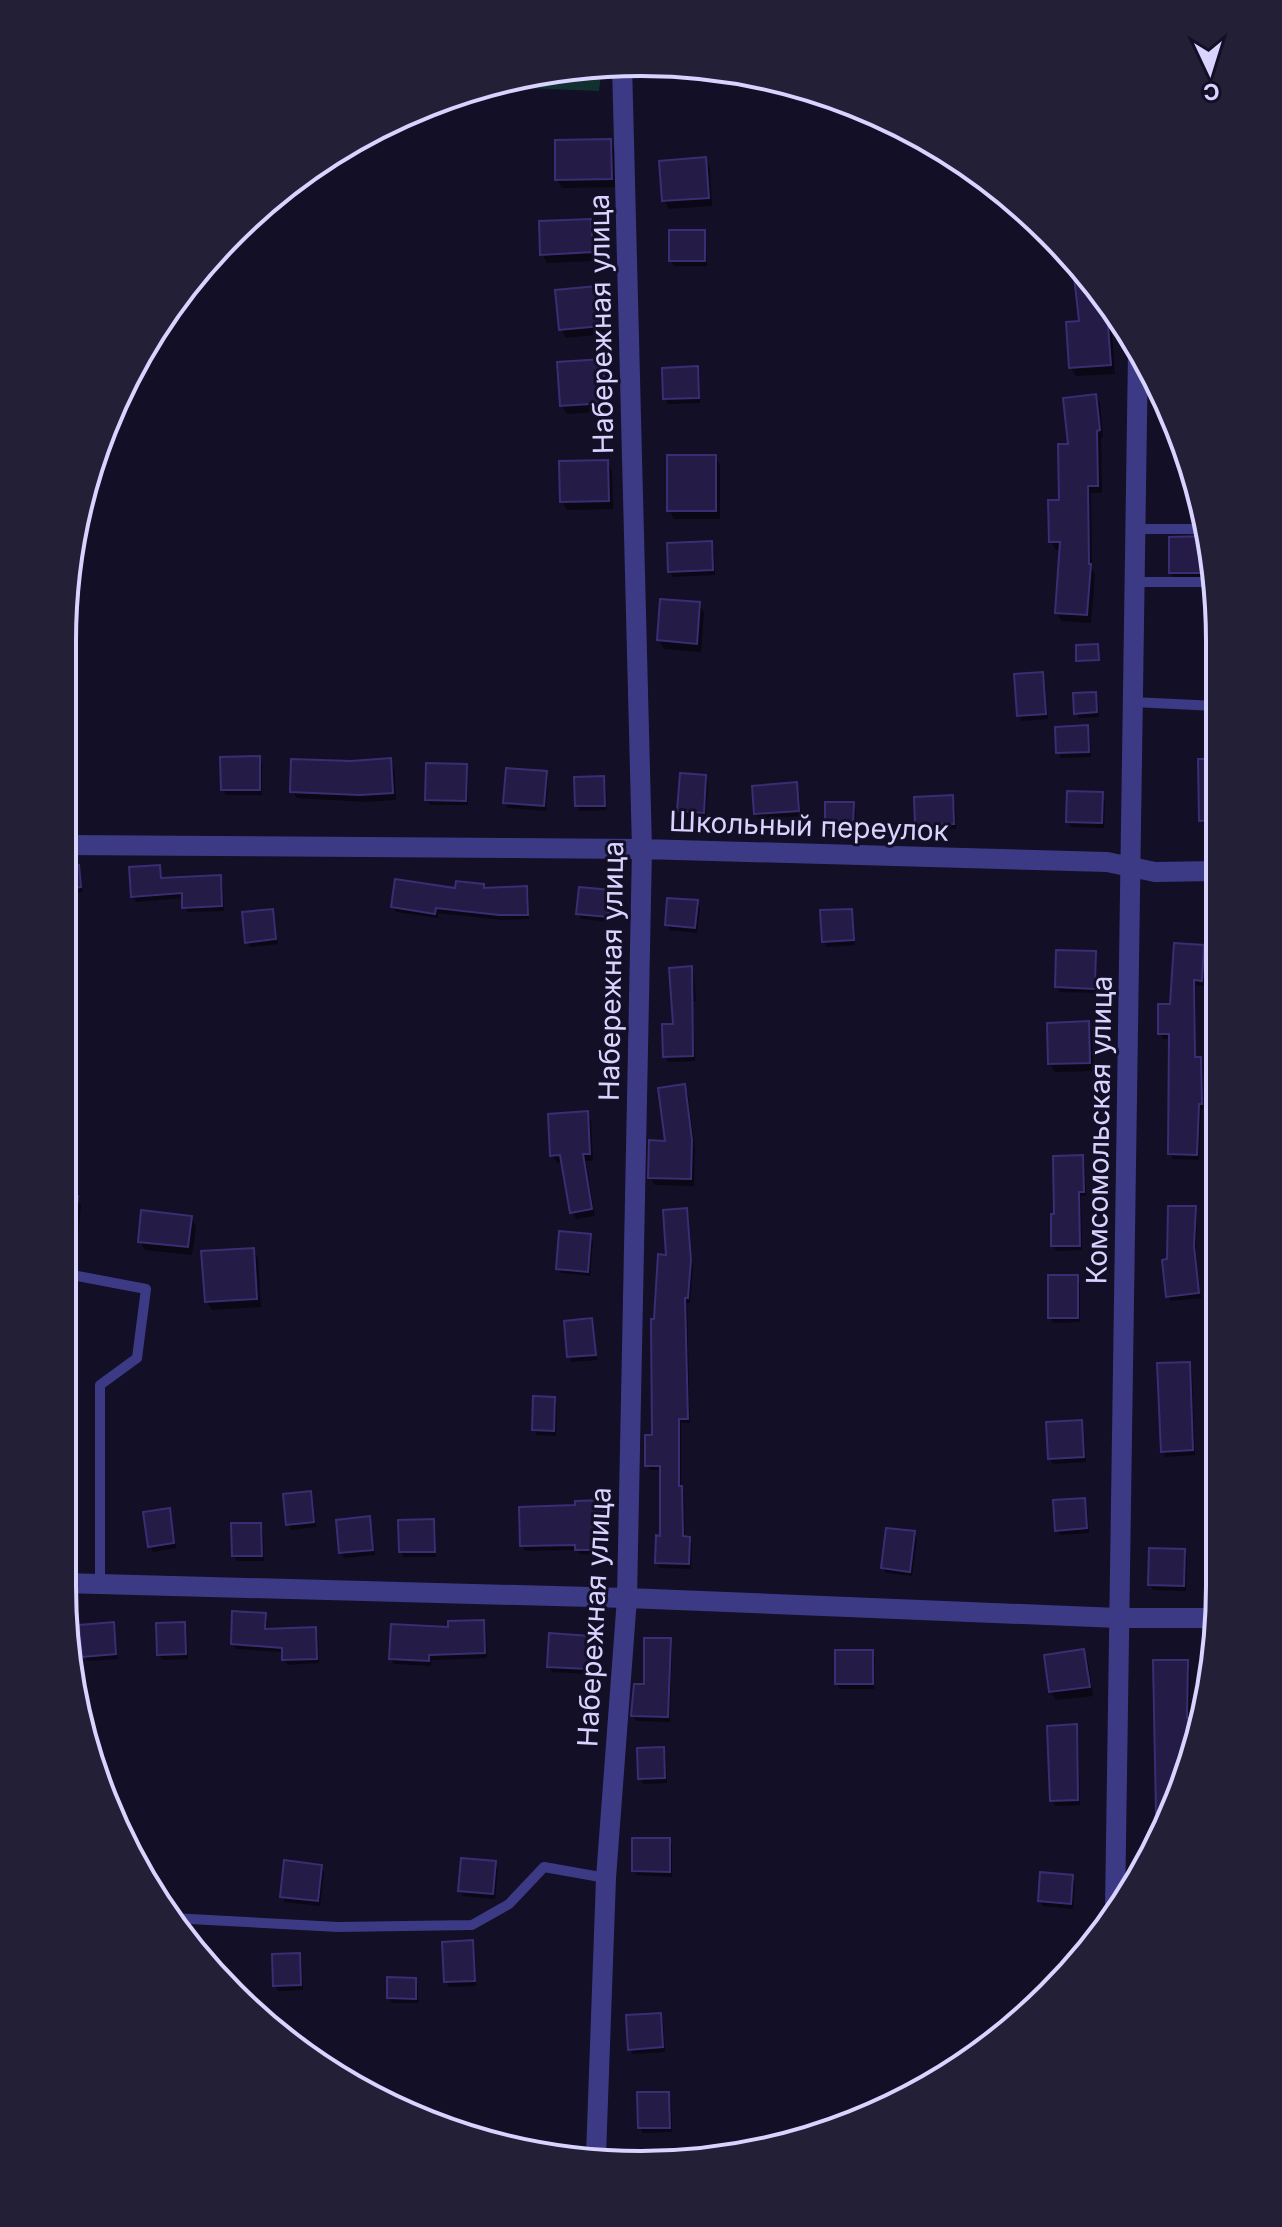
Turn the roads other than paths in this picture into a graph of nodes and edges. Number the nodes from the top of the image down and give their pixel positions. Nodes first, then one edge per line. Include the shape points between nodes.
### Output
1 (622, 77) edge
2 (1138, 373) edge
3 (1135, 529) junction
4 (1195, 529) edge
5 (1134, 582) junction
6 (1203, 582) edge
7 (1133, 702) junction
8 (1206, 706) edge
9 (76, 845) edge
10 (642, 849) junction
11 (1132, 867) junction
12 (1206, 871) edge
13 (76, 1276) edge
14 (76, 1583) edge
15 (100, 1584) junction
16 (627, 1598) junction
17 (1118, 1618) junction
18 (1205, 1618) edge
19 (606, 1878) junction
20 (1115, 1893) edge
21 (185, 1919) edge
22 (596, 2149) edge

1 - 10 street, Набережная улица
2 - 3 street, Комсомольская улица
3 - 4 lane
3 - 5 street, Комсомольская улица
5 - 6 lane
5 - 7 street, Комсомольская улица
7 - 8 lane
7 - 11 street, Комсомольская улица
9 - 10 street, Школьный переулок
10 - 11 street, Школьный переулок via 1107,862
10 - 16 street, Набережная улица
11 - 12 street, Школьный переулок
11 - 17 street, Комсомольская улица
13 - 15 lane via 146,1289 137,1358 100,1385
14 - 15 street
15 - 16 street
16 - 17 street
16 - 19 street, Набережная улица
17 - 18 street
17 - 20 street, Комсомольская улица
19 - 21 lane via 544,1867 509,1904 472,1925 338,1927
19 - 22 street, Набережная улица

